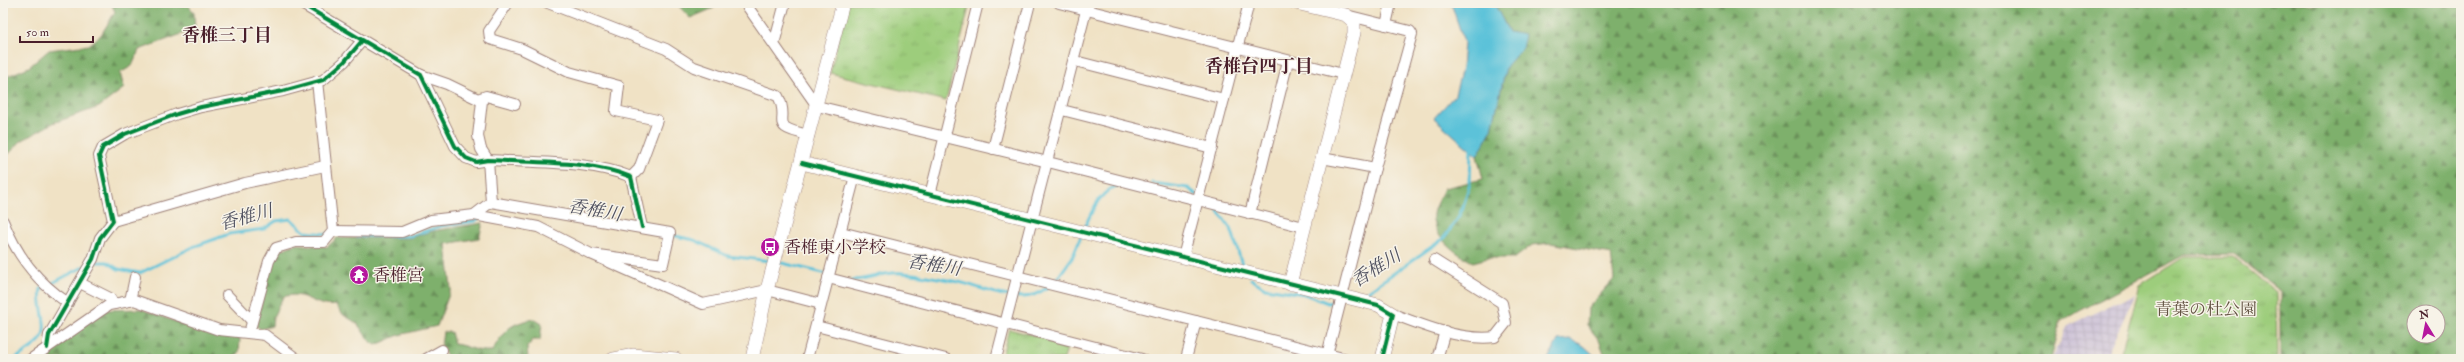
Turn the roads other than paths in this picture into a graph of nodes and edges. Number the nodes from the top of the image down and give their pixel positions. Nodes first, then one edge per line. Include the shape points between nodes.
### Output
1 (300, 3) edge
2 (508, 3) edge
3 (548, 3) edge
4 (745, 3) edge
5 (785, 3) edge
6 (843, 3) edge
7 (978, 3) edge
8 (1030, 3) edge
9 (1060, 3) edge
10 (1249, 3) edge
11 (1296, 3) edge
12 (1390, 3) edge
13 (1087, 6) edge
14 (1346, 15) junction
15 (1386, 25) junction
16 (361, 42) junction
17 (774, 44) junction
18 (1237, 47) junction
19 (1288, 61) junction
20 (1075, 62) junction
21 (1343, 74) junction
22 (421, 76) junction
23 (317, 81) junction
24 (478, 99) junction
25 (1224, 99) junction
26 (515, 104) dead end
27 (817, 106) junction
28 (1062, 110) junction
29 (809, 135) junction
30 (945, 137) junction
31 (1212, 148) junction
32 (993, 149) junction
33 (1322, 158) junction
34 (488, 160) junction
35 (1048, 162) junction
36 (802, 163) junction
37 (325, 166) junction
38 (1375, 168) junction
39 (856, 176) junction
40 (631, 177) junction
41 (930, 195) junction
42 (491, 202) junction
43 (1198, 202) junction
44 (1250, 214) junction
45 (474, 215) junction
46 (3, 221) edge
47 (113, 221) junction
48 (1032, 221) junction
49 (642, 227) junction
50 (1304, 227) junction
51 (333, 231) junction
52 (841, 232) junction
53 (591, 254) junction
54 (1183, 258) junction
55 (1434, 260) dead end
56 (135, 277) dead end
57 (1019, 277) junction
58 (828, 278) junction
59 (80, 283) junction
60 (1290, 284) junction
61 (767, 290) junction
62 (227, 295) dead end
63 (1344, 297) junction
64 (130, 301) junction
65 (68, 303) junction
66 (114, 304) junction
67 (821, 304) junction
68 (1393, 314) junction
69 (252, 321) junction
70 (1196, 321) junction
71 (1006, 324) junction
72 (816, 326) junction
73 (1445, 331) junction
74 (249, 333) junction
75 (47, 348) junction
76 (442, 350) dead end
77 (1327, 356) edge
78 (31, 359) edge
79 (297, 359) edge
80 (426, 359) edge
81 (613, 359) edge
82 (676, 359) edge
83 (752, 359) edge
84 (807, 359) edge
85 (946, 359) edge
86 (996, 359) edge
87 (1142, 359) edge
88 (1186, 359) edge
89 (1347, 359) edge
90 (1382, 359) edge
91 (1437, 359) edge

1 - 16 street
2 - 40 street via 489,31 490,38 522,49 569,72 619,86 616,111 658,120 639,169
3 - 29 street via 666,49 694,67 778,96 782,104 780,120 783,127 788,131
4 - 17 street
5 - 17 street
6 - 27 street
7 - 30 street
8 - 32 street
9 - 13 street
10 - 18 street
11 - 14 street
12 - 15 street
13 - 18 street
13 - 20 street
14 - 15 street
14 - 21 street via 1354,22 1354,33
15 - 38 street via 1410,31 1412,34
16 - 22 street
16 - 23 street via 344,62 323,80
17 - 27 street
18 - 19 street
18 - 25 street
19 - 21 street
19 - 44 street
20 - 25 street
20 - 28 street
21 - 33 street
22 - 24 street via 447,84
22 - 34 street via 455,146 466,158 476,162
23 - 37 street
23 - 47 street via 283,91 195,108 125,134 103,147 99,156
24 - 26 street via 486,96
24 - 34 street via 482,101 478,136 481,149
25 - 31 street
27 - 29 street
27 - 30 street
28 - 31 street
28 - 35 street
29 - 36 street
30 - 32 street
30 - 41 street
31 - 43 street
32 - 35 street
33 - 38 street
33 - 50 street
34 - 40 street via 593,167
34 - 42 street
35 - 43 street
35 - 48 street
36 - 39 street
36 - 61 street
37 - 47 street via 246,183
37 - 51 street
38 - 63 street
39 - 41 street
39 - 52 street
40 - 49 street
41 - 48 street
42 - 45 street
42 - 49 street
43 - 44 street
43 - 54 street
44 - 50 street
45 - 51 street via 432,220 402,232
45 - 53 street via 538,227
46 - 65 street via 13,247 47,288
47 - 59 street via 100,238 93,259
48 - 54 street
48 - 57 street
49 - 53 street via 670,233 662,264
50 - 60 street
51 - 69 street via 324,242 296,242 276,248 269,261
52 - 57 street
52 - 58 street
53 - 61 street via 703,304
54 - 60 street
55 - 73 street via 1502,303 1506,323 1495,337 1480,338
56 - 64 street
57 - 70 street
57 - 71 street
58 - 67 street
58 - 71 street
59 - 65 street
59 - 66 street via 110,298
60 - 63 street
61 - 67 street
61 - 83 street
62 - 69 street
63 - 68 street via 1378,305
63 - 77 street
64 - 66 street
64 - 74 street via 134,300 219,330
65 - 75 street via 50,335
66 - 75 street via 89,317
67 - 72 street
68 - 73 street
68 - 90 street
69 - 74 street
70 - 77 street
70 - 88 street
71 - 86 street
71 - 87 street
72 - 84 street
72 - 85 street
73 - 91 street
74 - 79 street via 265,335
75 - 78 street
76 - 80 street
77 - 89 street
81 - 82 street via 633,355

